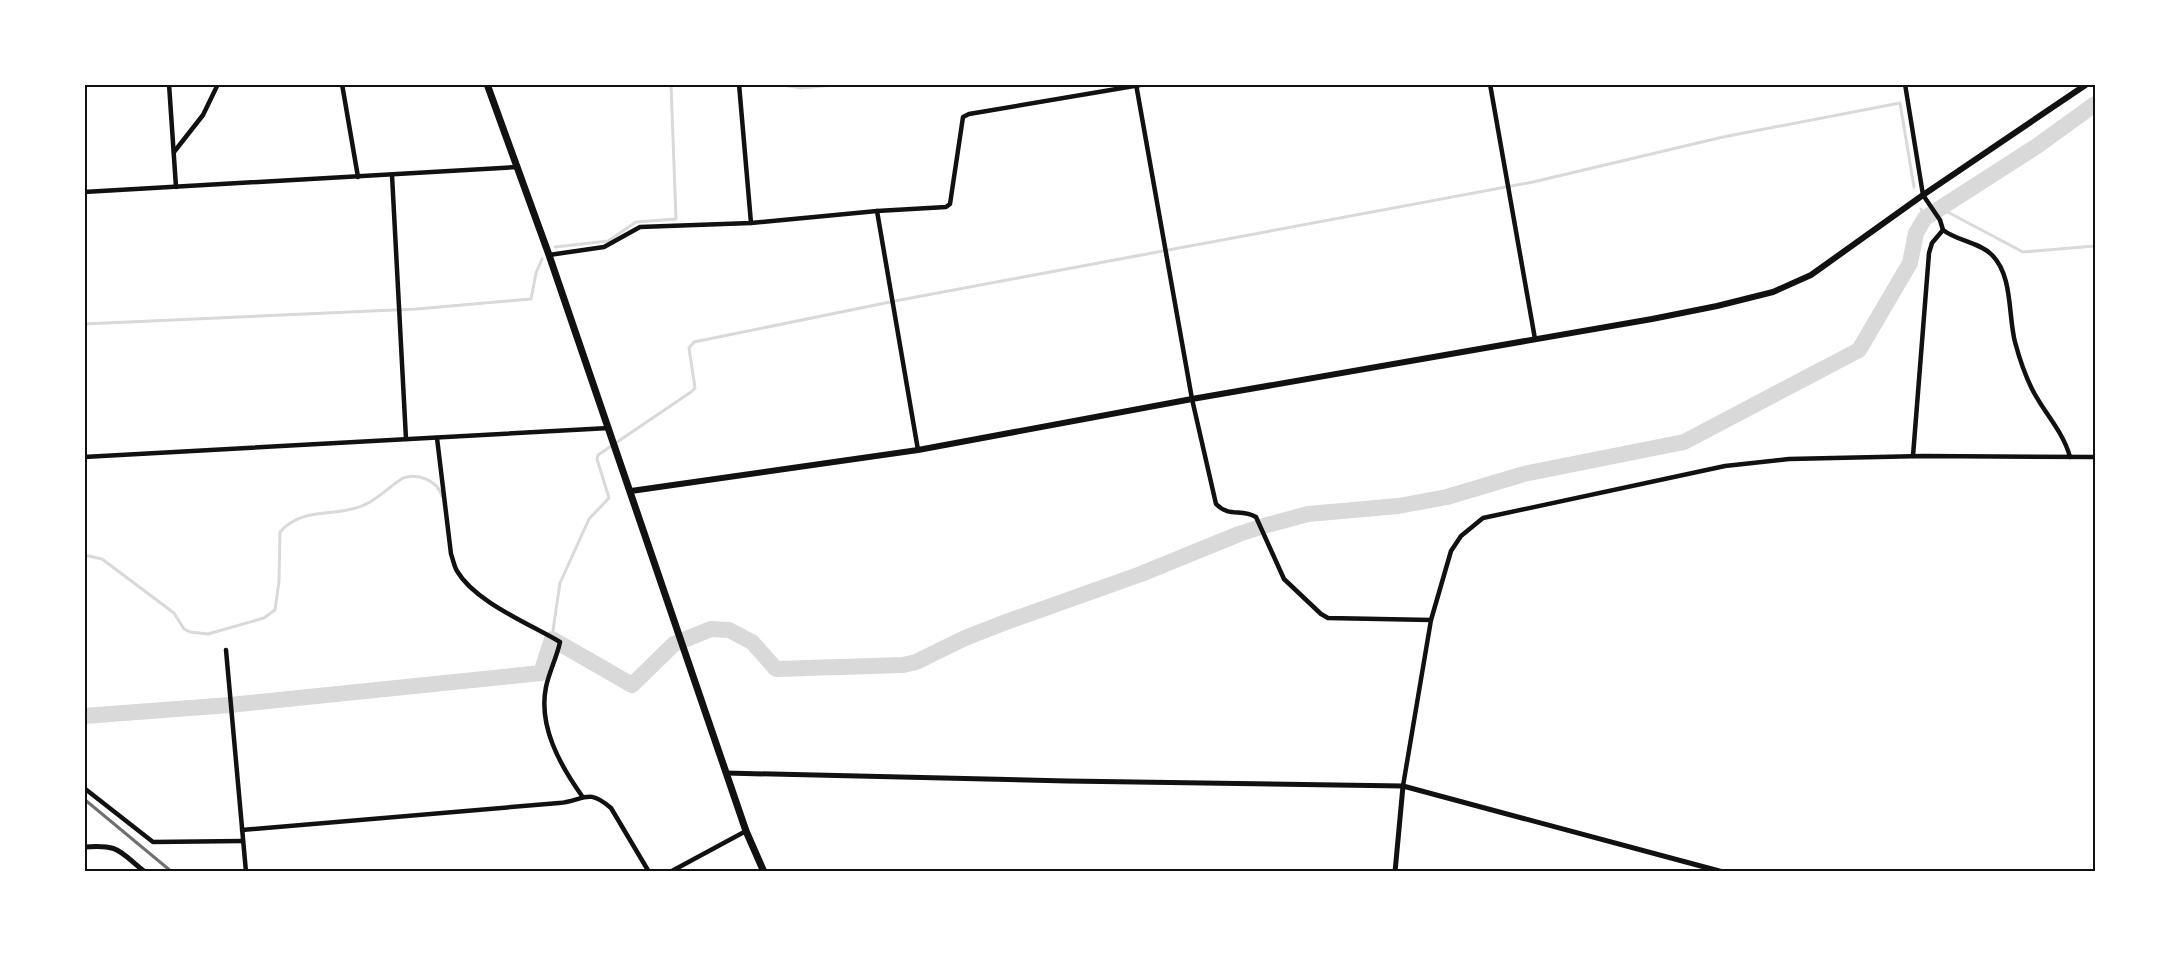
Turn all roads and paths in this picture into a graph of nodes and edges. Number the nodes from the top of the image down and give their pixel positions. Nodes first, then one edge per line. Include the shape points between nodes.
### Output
1 (170, 84) edge
2 (218, 84) edge
3 (342, 84) edge
4 (487, 84) edge
5 (739, 84) edge
6 (1146, 84) edge
7 (1490, 84) edge
8 (1905, 84) edge
9 (2087, 84) edge
10 (1136, 85) edge
11 (174, 152) junction
12 (518, 167) junction
13 (392, 175) junction
14 (358, 177) junction
15 (176, 188) junction
16 (84, 192) edge
17 (1925, 198) junction
18 (877, 211) junction
19 (751, 223) junction
20 (1943, 230) junction
21 (549, 255) junction
22 (1535, 339) junction
23 (1192, 399) junction
24 (609, 428) junction
25 (437, 438) junction
26 (406, 440) junction
27 (918, 450) junction
28 (1913, 456) junction
29 (84, 457) edge
30 (2070, 457) junction
31 (2095, 457) edge
32 (631, 491) junction
33 (1431, 620) junction
34 (226, 650) dead end
35 (726, 773) junction
36 (1403, 786) junction
37 (84, 788) edge
38 (582, 796) junction
39 (242, 830) junction
40 (746, 831) junction
41 (243, 841) junction
42 (84, 847) edge
43 (145, 872) edge
44 (246, 872) edge
45 (649, 872) edge
46 (670, 872) edge
47 (764, 872) edge
48 (1395, 872) edge
49 (1723, 872) edge

1 - 11 street
2 - 11 street via 203,115
3 - 14 street
4 - 12 highway
5 - 19 street
6 - 10 street
7 - 22 street
8 - 17 street
9 - 17 main road
10 - 18 street via 969,114 963,117 950,204
10 - 23 street
11 - 15 street
12 - 13 street
12 - 21 highway
13 - 14 street
13 - 26 street
14 - 15 street
15 - 16 street
17 - 20 street
17 - 22 main road via 1811,275 1773,292 1718,306
18 - 19 street
18 - 27 street
19 - 21 street via 640,227 604,247
20 - 28 street via 1929,253
20 - 30 street via 1983,248 1999,263 2015,341 2032,389 2058,429
21 - 24 highway
22 - 23 main road
23 - 27 main road
23 - 33 street via 1216,504 1227,512 1256,518 1284,579 1321,614 1328,618
24 - 25 street
24 - 32 highway
25 - 26 street
25 - 38 street via 451,554 457,571 490,602 560,642 543,709 564,769
26 - 29 street
27 - 32 main road
28 - 30 street
28 - 33 street via 1725,466 1483,518 1461,536 1451,551
30 - 31 street
32 - 35 highway
33 - 36 street
34 - 39 street
35 - 36 street
35 - 40 highway
36 - 48 street
36 - 49 street
37 - 41 street via 153,842
38 - 39 street via 569,802
38 - 45 street via 592,796 611,808
39 - 41 street
40 - 46 street
40 - 47 highway
41 - 44 street
42 - 43 street via 114,847

